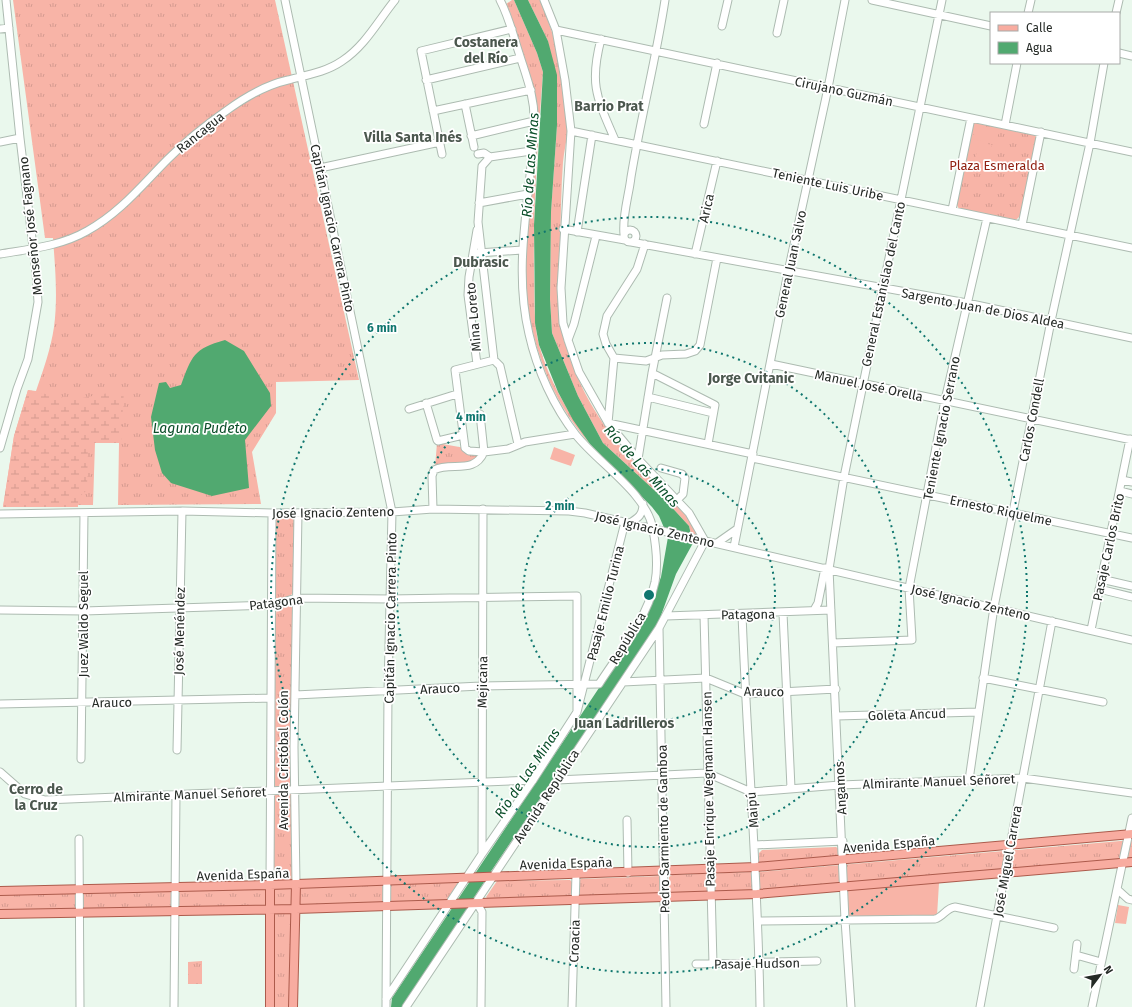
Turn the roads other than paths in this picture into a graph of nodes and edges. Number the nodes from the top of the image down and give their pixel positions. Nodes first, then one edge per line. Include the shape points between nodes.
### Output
1 (6, 0) edge
2 (285, 0) edge
3 (395, 0) edge
4 (500, 0) edge
5 (544, 0) edge
6 (665, 0) edge
7 (728, 0) edge
8 (784, 0) edge
9 (845, 0) edge
10 (872, 0) edge
11 (942, 0) edge
12 (1031, 0) edge
13 (1119, 0) edge
14 (1028, 12) edge
15 (1116, 12) edge
16 (939, 14) junction
17 (722, 26) dead end
18 (990, 26) edge
19 (9, 28) junction
20 (0, 29) edge
21 (512, 29) junction
22 (556, 30) junction
23 (777, 33) dead end
24 (601, 39) junction
25 (657, 50) junction
26 (1120, 53) edge
27 (1132, 56) edge
28 (520, 58) junction
29 (717, 63) junction
30 (1017, 64) edge
31 (1104, 64) edge
32 (301, 77) junction
33 (426, 80) junction
34 (828, 88) junction
35 (531, 90) junction
36 (465, 104) junction
37 (921, 108) junction
38 (433, 111) junction
39 (971, 118) junction
40 (534, 121) junction
41 (704, 124) dead end
42 (1005, 125) junction
43 (571, 131) junction
44 (1041, 132) junction
45 (592, 135) junction
46 (471, 136) junction
47 (20, 138) junction
48 (615, 140) junction
49 (0, 142) edge
50 (440, 142) junction
51 (1090, 142) junction
52 (637, 145) junction
53 (474, 146) dead end
54 (531, 151) junction
55 (1132, 152) edge
56 (442, 154) dead end
57 (478, 154) dead end
58 (490, 157) junction
59 (716, 161) junction
60 (320, 168) junction
61 (808, 180) junction
62 (528, 194) junction
63 (901, 200) junction
64 (479, 203) junction
65 (626, 209) junction
66 (952, 210) junction
67 (987, 218) junction
68 (478, 222) junction
69 (1022, 225) junction
70 (563, 229) junction
71 (577, 232) junction
72 (634, 233) junction
73 (1071, 235) junction
74 (596, 236) junction
75 (627, 239) junction
76 (645, 244) junction
77 (32, 248) junction
78 (1132, 248) edge
79 (522, 250) junction
80 (482, 252) junction
81 (474, 253) junction
82 (0, 254) edge
83 (695, 254) junction
84 (717, 258) junction
85 (788, 272) junction
86 (883, 288) junction
87 (667, 298) dead end
88 (967, 303) junction
89 (1051, 321) junction
90 (1132, 338) edge
91 (568, 340) junction
92 (614, 358) junction
93 (655, 359) junction
94 (494, 360) junction
95 (477, 364) junction
96 (771, 364) junction
97 (652, 373) junction
98 (863, 383) junction
99 (457, 394) junction
100 (648, 397) junction
101 (945, 400) junction
102 (426, 403) junction
103 (409, 409) dead end
104 (713, 413) junction
105 (480, 414) dead end
106 (1031, 418) junction
107 (608, 423) junction
108 (642, 431) junction
109 (575, 434) junction
110 (463, 435) junction
111 (1131, 439) edge
112 (518, 444) junction
113 (708, 444) junction
114 (0, 448) edge
115 (484, 452) junction
116 (752, 456) junction
117 (638, 459) junction
118 (661, 468) dead end
119 (844, 477) junction
120 (1122, 480) junction
121 (1132, 482) edge
122 (1120, 491) junction
123 (1132, 494) edge
124 (928, 495) junction
125 (677, 500) junction
126 (643, 504) junction
127 (433, 509) junction
128 (483, 509) junction
129 (182, 511) junction
130 (392, 512) junction
131 (84, 513) junction
132 (272, 513) junction
133 (298, 513) junction
134 (1013, 513) junction
135 (0, 514) edge
136 (627, 523) junction
137 (737, 529) junction
138 (656, 530) junction
139 (1111, 534) junction
140 (1132, 538) edge
141 (702, 540) junction
142 (717, 543) junction
143 (734, 547) junction
144 (827, 568) junction
145 (1102, 579) junction
146 (1132, 586) edge
147 (909, 588) junction
148 (1099, 589) junction
149 (484, 597) junction
150 (1132, 597) edge
151 (296, 598) junction
152 (390, 599) junction
153 (273, 605) junction
154 (994, 607) junction
155 (179, 609) junction
156 (0, 610) edge
157 (814, 610) junction
158 (831, 610) junction
159 (84, 611) junction
160 (783, 613) junction
161 (742, 614) junction
162 (704, 615) junction
163 (666, 616) junction
164 (1052, 621) junction
165 (659, 628) junction
166 (1091, 630) junction
167 (1132, 640) edge
168 (833, 643) junction
169 (706, 678) junction
170 (983, 678) junction
171 (660, 680) junction
172 (623, 682) junction
173 (576, 684) junction
174 (585, 684) junction
175 (481, 686) junction
176 (836, 689) junction
177 (1039, 690) junction
178 (388, 691) junction
179 (787, 691) junction
180 (745, 694) junction
181 (295, 695) junction
182 (271, 698) junction
183 (178, 701) junction
184 (83, 702) junction
185 (1103, 702) dead end
186 (0, 704) edge
187 (577, 712) junction
188 (978, 712) junction
189 (837, 716) junction
190 (177, 750) dead end
191 (81, 759) dead end
192 (0, 772) edge
193 (707, 773) junction
194 (661, 774) junction
195 (1022, 778) junction
196 (533, 780) junction
197 (557, 780) junction
198 (969, 780) junction
199 (482, 782) junction
200 (840, 785) junction
201 (388, 786) junction
202 (792, 788) junction
203 (271, 790) junction
204 (296, 790) junction
205 (750, 792) junction
206 (1132, 793) edge
207 (176, 794) junction
208 (1132, 818) edge
209 (627, 820) dead end
210 (1130, 834) edge
211 (80, 839) dead end
212 (843, 841) junction
213 (755, 845) junction
214 (1011, 845) junction
215 (482, 854) junction
216 (843, 861) junction
217 (1128, 862) edge
218 (756, 868) junction
219 (709, 869) junction
220 (663, 871) junction
221 (628, 873) junction
222 (1006, 873) junction
223 (576, 874) junction
224 (468, 878) junction
225 (491, 878) junction
226 (386, 881) junction
227 (296, 884) junction
228 (270, 885) junction
229 (844, 887) junction
230 (175, 888) junction
231 (1118, 890) junction
232 (0, 891) edge
233 (80, 891) junction
234 (757, 894) junction
235 (711, 896) junction
236 (664, 898) junction
237 (576, 900) junction
238 (1132, 900) edge
239 (450, 904) junction
240 (475, 904) junction
241 (386, 906) junction
242 (296, 909) junction
243 (270, 910) junction
244 (175, 912) junction
245 (0, 914) edge
246 (79, 914) junction
247 (998, 916) junction
248 (845, 920) junction
249 (759, 921) junction
250 (1054, 928) dead end
251 (1077, 944) dead end
252 (1076, 955) junction
253 (817, 961) dead end
254 (1102, 962) junction
255 (759, 963) junction
256 (696, 964) dead end
257 (713, 964) junction
258 (1074, 969) dead end
259 (386, 1001) edge
260 (80, 1007) edge
261 (174, 1007) edge
262 (270, 1007) edge
263 (293, 1007) edge
264 (381, 1007) edge
265 (406, 1007) edge
266 (481, 1007) edge
267 (572, 1007) edge
268 (666, 1007) edge
269 (760, 1007) edge
270 (852, 1007) edge
271 (980, 1007) edge
272 (1092, 1007) edge

1 - 19 street, Monseñor José Fagnano
2 - 32 street, Capitán Ignacio Carrera Pinto
3 - 32 street, Rancagua via 351,55 331,68
4 - 21 street
5 - 22 street
6 - 25 street
7 - 17 street
8 - 23 street
9 - 34 street, General Juan Salvo
10 - 16 street
11 - 16 street, General Estanislao del Canto
12 - 14 street
13 - 15 street
16 - 18 street
16 - 37 street, General Estanislao del Canto
19 - 20 street
19 - 47 street, Monseñor José Fagnano
21 - 28 street
21 - 33 street via 420,51
22 - 24 street, Cirujano Guzmán
22 - 43 street
24 - 25 street, Cirujano Guzmán
24 - 48 street via 594,80 597,96
25 - 29 street, Cirujano Guzmán
25 - 52 street
26 - 27 street
28 - 33 street
28 - 35 street
29 - 34 street, Cirujano Guzmán
29 - 41 street
30 - 42 street
31 - 51 street, Carlos Condell
32 - 60 street, Capitán Ignacio Carrera Pinto
32 - 77 street, Rancagua via 260,90 226,110 184,144 130,199 102,222 72,238
33 - 38 street
34 - 37 street, Cirujano Guzmán
34 - 61 street, General Juan Salvo
35 - 36 street
35 - 40 street
36 - 38 street
36 - 46 street
37 - 39 street, Cirujano Guzmán
37 - 63 street, General Estanislao del Canto
38 - 50 street
39 - 42 street, Cirujano Guzmán
39 - 66 street
40 - 46 street
40 - 54 street
42 - 44 street, Cirujano Guzmán
43 - 45 street, Teniente Luis Uribe
43 - 70 street
44 - 51 street, Cirujano Guzmán
44 - 69 street
45 - 48 street, Teniente Luis Uribe
45 - 71 street
46 - 53 street
47 - 49 street
47 - 77 street, Monseñor José Fagnano
48 - 52 street, Teniente Luis Uribe
50 - 56 street
50 - 60 street
51 - 55 street, Cirujano Guzmán
51 - 73 street, Carlos Condell
52 - 59 street, Teniente Luis Uribe
52 - 65 street
54 - 58 street
54 - 62 street
57 - 58 street via 484,153
58 - 64 street via 482,166
59 - 61 street, Teniente Luis Uribe
59 - 83 street, Arica
60 - 130 street, Capitán Ignacio Carrera Pinto
61 - 63 street, Teniente Luis Uribe
61 - 85 street, General Juan Salvo
62 - 64 street
62 - 79 street
63 - 66 street, Teniente Luis Uribe
63 - 86 street, General Estanislao del Canto
64 - 68 street
65 - 72 street
65 - 75 street
66 - 67 street, Teniente Luis Uribe
67 - 69 street, Teniente Luis Uribe
67 - 88 street, Teniente Ignacio Serrano
68 - 80 street
68 - 81 street, Mina Loreto
69 - 73 street, Teniente Luis Uribe
70 - 71 street, Sargento Juan de Dios Aldea
70 - 91 street via 561,305
71 - 74 street, Sargento Juan de Dios Aldea
72 - 75 street via 634,240
72 - 76 street
73 - 78 street, Teniente Luis Uribe
73 - 89 street, Carlos Condell
74 - 75 street, Sargento Juan de Dios Aldea
74 - 91 street
75 - 76 street, Sargento Juan de Dios Aldea
76 - 83 street, Sargento Juan de Dios Aldea
76 - 92 street via 637,269 607,316 603,339
77 - 82 street, Rancagua
77 - 114 street, Monseñor José Fagnano via 38,302 34,333
79 - 80 street
79 - 109 street via 521,284 529,335 549,392
80 - 81 street
80 - 94 street
81 - 95 street, Mina Loreto via 468,295
83 - 84 street, Sargento Juan de Dios Aldea
84 - 85 street, Sargento Juan de Dios Aldea
84 - 93 street via 700,345 695,351 686,354 662,355
85 - 86 street, Sargento Juan de Dios Aldea
85 - 96 street, General Juan Salvo
86 - 88 street, Sargento Juan de Dios Aldea
86 - 98 street, General Estanislao del Canto
87 - 93 street
88 - 89 street, Sargento Juan de Dios Aldea
88 - 101 street, Teniente Ignacio Serrano
89 - 90 street, Sargento Juan de Dios Aldea
89 - 106 street, Carlos Condell
91 - 107 street via 579,372
92 - 93 street via 646,361
92 - 107 street
93 - 97 street
94 - 95 street
94 - 112 street via 500,366
95 - 99 street via 455,370
96 - 98 street, Manuel José Orella
96 - 116 street, General Juan Salvo
97 - 100 street
97 - 104 street via 715,405
98 - 101 street, Manuel José Orella
98 - 119 street, General Estanislao del Canto
99 - 102 street
99 - 110 street
100 - 104 street
100 - 108 street
101 - 106 street, Manuel José Orella
101 - 124 street, Teniente Ignacio Serrano
102 - 103 street
102 - 110 street via 436,440
104 - 113 street
105 - 115 street
106 - 111 street, Manuel José Orella
106 - 134 street, Carlos Condell
107 - 108 street, Ernesto Riquelme
107 - 117 street
108 - 113 street, Ernesto Riquelme
108 - 117 street
109 - 112 street
109 - 126 street via 592,455
110 - 115 street via 465,448
111 - 120 street, Pasaje Carlos Brito
112 - 115 street via 508,449
113 - 116 street, Ernesto Riquelme
115 - 127 street via 468,466 434,470
116 - 119 street, Ernesto Riquelme
116 - 137 street, General Juan Salvo
117 - 125 street
118 - 125 street via 682,474 685,478 683,494
119 - 124 street, Ernesto Riquelme
119 - 144 street, General Estanislao del Canto
120 - 121 street
120 - 122 street, Pasaje Carlos Brito
122 - 123 street
122 - 139 street, Pasaje Carlos Brito
124 - 134 street, Ernesto Riquelme
124 - 147 street, Teniente Ignacio Serrano
125 - 141 street via 689,513
126 - 136 street via 639,518
126 - 138 street
127 - 128 street, José Ignacio Zenteno
127 - 130 street, José Ignacio Zenteno
128 - 136 street, José Ignacio Zenteno via 569,511
128 - 149 street, Mejicana
129 - 131 street, José Ignacio Zenteno
129 - 132 street, José Ignacio Zenteno
129 - 155 street, José Menéndez
130 - 133 street, José Ignacio Zenteno
130 - 152 street, Capitán Ignacio Carrera Pinto
131 - 135 street, José Ignacio Zenteno
131 - 159 street, Juez Waldo Seguel
132 - 133 street, José Ignacio Zenteno
132 - 153 street, Avenida Cristóbal Colón
133 - 151 street, Avenida Cristóbal Colón
134 - 139 street, Ernesto Riquelme
134 - 154 street, Carlos Condell
136 - 138 street, José Ignacio Zenteno
136 - 174 street, Pasaje Emilio Turina
137 - 142 street
137 - 143 street, General Juan Salvo
138 - 141 street, José Ignacio Zenteno
138 - 174 street, República via 656,569 650,597 637,624 599,684
139 - 140 street, Ernesto Riquelme
139 - 145 street, Pasaje Carlos Brito
141 - 142 street, José Ignacio Zenteno
141 - 163 street, Avenida República
142 - 143 street, José Ignacio Zenteno
143 - 144 street, José Ignacio Zenteno
144 - 147 street, José Ignacio Zenteno
144 - 157 street
144 - 158 street, Angamos
145 - 146 street
145 - 148 street, Pasaje Carlos Brito
147 - 154 street, José Ignacio Zenteno
147 - 168 street, Teniente Ignacio Serrano via 912,640
148 - 150 street
148 - 166 street, Pasaje Carlos Brito
149 - 152 street, Patagona
149 - 173 street, Patagona via 576,596
149 - 175 street, Mejicana
151 - 152 street, Patagona
151 - 153 street, Patagona
151 - 181 street, Avenida Cristóbal Colón
152 - 178 street, Capitán Ignacio Carrera Pinto
153 - 155 street, Patagona
153 - 182 street, Avenida Cristóbal Colón
154 - 164 street, José Ignacio Zenteno
154 - 170 street, Carlos Condell
155 - 159 street, Patagona
155 - 183 street, José Menéndez
156 - 159 street, Patagona
157 - 158 street, Patagona
157 - 160 street, Patagona
158 - 168 street, Angamos
159 - 184 street, Juez Waldo Seguel
160 - 161 street, Patagona
160 - 179 street
161 - 162 street, Patagona
161 - 180 street, Maipú
162 - 163 street, Patagona
162 - 169 street, Pasaje Enrique Wegmann Hansen
163 - 165 street, Avenida República
164 - 166 street, José Ignacio Zenteno
164 - 177 street, José Miguel Carrera
165 - 171 street, Pedro Sarmiento de Gamboa
165 - 172 street, Avenida República
166 - 167 street, José Ignacio Zenteno
168 - 176 street, Angamos
169 - 171 street, Arauco
169 - 180 street, Arauco
169 - 193 street, Pasaje Enrique Wegmann Hansen
170 - 177 street
170 - 188 street, Carlos Condell
171 - 172 street, Arauco
171 - 194 street, Pedro Sarmiento de Gamboa
172 - 197 street, Avenida República
173 - 174 street, Arauco
173 - 175 street, Arauco
173 - 187 street
174 - 187 street, Pasaje Emilio Turina
175 - 178 street, Arauco
175 - 199 street, Mejicana
176 - 179 street, Arauco
176 - 189 street, Angamos
177 - 185 street
177 - 195 street, José Miguel Carrera
178 - 181 street, Arauco
178 - 201 street, Capitán Ignacio Carrera Pinto
179 - 180 street, Arauco
179 - 202 street
180 - 205 street, Maipú
181 - 204 street, Avenida Cristóbal Colón
182 - 183 street, Arauco
182 - 203 street, Avenida Cristóbal Colón
183 - 184 street, Arauco
183 - 190 street, José Menéndez
184 - 186 street, Arauco
184 - 191 street, Juez Waldo Seguel
187 - 196 street, Avenida República
188 - 189 street, Goleta Ancud
188 - 198 street, Carlos Condell
189 - 200 street, Angamos
192 - 207 street, Almirante Manuel Señoret via 25,794 40,799
193 - 194 street, Almirante Manuel Señoret
193 - 205 street, Almirante Manuel Señoret
193 - 219 street, Pasaje Enrique Wegmann Hansen
194 - 197 street, Almirante Manuel Señoret
194 - 220 street, Pedro Sarmiento de Gamboa
195 - 198 street, Almirante Manuel Señoret
195 - 206 street, Almirante Manuel Señoret
195 - 214 street, José Miguel Carrera
196 - 199 street, Almirante Manuel Señoret
196 - 215 street, Avenida República
197 - 225 street, Avenida República
198 - 200 street, Almirante Manuel Señoret
199 - 201 street, Almirante Manuel Señoret
199 - 215 street, Mejicana
200 - 202 street, Almirante Manuel Señoret
200 - 212 street, Angamos
201 - 204 street, Almirante Manuel Señoret
201 - 226 street, Capitán Ignacio Carrera Pinto
202 - 205 street, Almirante Manuel Señoret
203 - 204 street, Almirante Manuel Señoret
203 - 207 street, Almirante Manuel Señoret
203 - 228 street, Avenida Cristóbal Colón
204 - 227 street, Avenida Cristóbal Colón
205 - 213 street, Maipú
207 - 230 street
208 - 210 street
209 - 221 street
210 - 214 main road, Avenida España
210 - 217 street
211 - 233 street
212 - 213 street
212 - 216 street, Angamos
213 - 218 street, Maipú
214 - 216 main road, Avenida España
214 - 222 street, José Miguel Carrera
215 - 224 street, Avenida República
216 - 218 main road, Avenida España
216 - 229 street, Angamos
217 - 222 main road
217 - 231 street
218 - 219 main road, Avenida España
218 - 234 street, Maipú
219 - 220 main road, Avenida España
219 - 235 street, Pasaje Enrique Wegmann Hansen
220 - 221 main road, Avenida España
220 - 236 street, Pedro Sarmiento de Gamboa
221 - 223 main road, Avenida España
222 - 229 main road
222 - 247 street, José Miguel Carrera
223 - 225 main road, Avenida España
223 - 237 street, Croacia
224 - 225 main road, Avenida España
224 - 226 main road, Avenida España
224 - 239 street, Avenida República
225 - 240 street, Avenida República
226 - 227 main road, Avenida España
226 - 241 street, Capitán Ignacio Carrera Pinto
227 - 228 main road, Avenida España
227 - 242 main road, Avenida Cristóbal Colón
228 - 230 main road, Avenida España
228 - 243 main road, Avenida Cristóbal Colón
229 - 234 main road
229 - 248 street, Angamos
230 - 233 main road, Avenida España
230 - 244 street
231 - 238 street
231 - 254 street
232 - 233 main road, Avenida España
233 - 246 street
234 - 235 main road
234 - 249 street, Maipú
235 - 236 main road
235 - 257 street, Pasaje Enrique Wegmann Hansen
236 - 237 main road
236 - 268 street, Pedro Sarmiento de Gamboa
237 - 240 main road
237 - 267 street, Croacia
239 - 240 main road
239 - 241 main road
239 - 259 street, Avenida República
240 - 265 street, Avenida República
240 - 266 street via 482,912
241 - 242 main road
241 - 259 street, Capitán Ignacio Carrera Pinto
242 - 243 main road
242 - 263 main road, Avenida Cristóbal Colón
243 - 244 main road
243 - 262 main road, Avenida Cristóbal Colón
244 - 246 main road
244 - 261 street
245 - 246 main road
246 - 260 street
247 - 248 street via 955,907 949,908 935,919
247 - 250 street
247 - 271 street, José Miguel Carrera
248 - 249 street
248 - 270 street, Angamos
249 - 255 street, Maipú
251 - 252 street
252 - 254 street
252 - 258 street
253 - 255 street, Pasaje Hudson
254 - 272 street
255 - 257 street, Pasaje Hudson
255 - 269 street, Maipú
256 - 257 street, Pasaje Hudson
259 - 264 street, Avenida República

